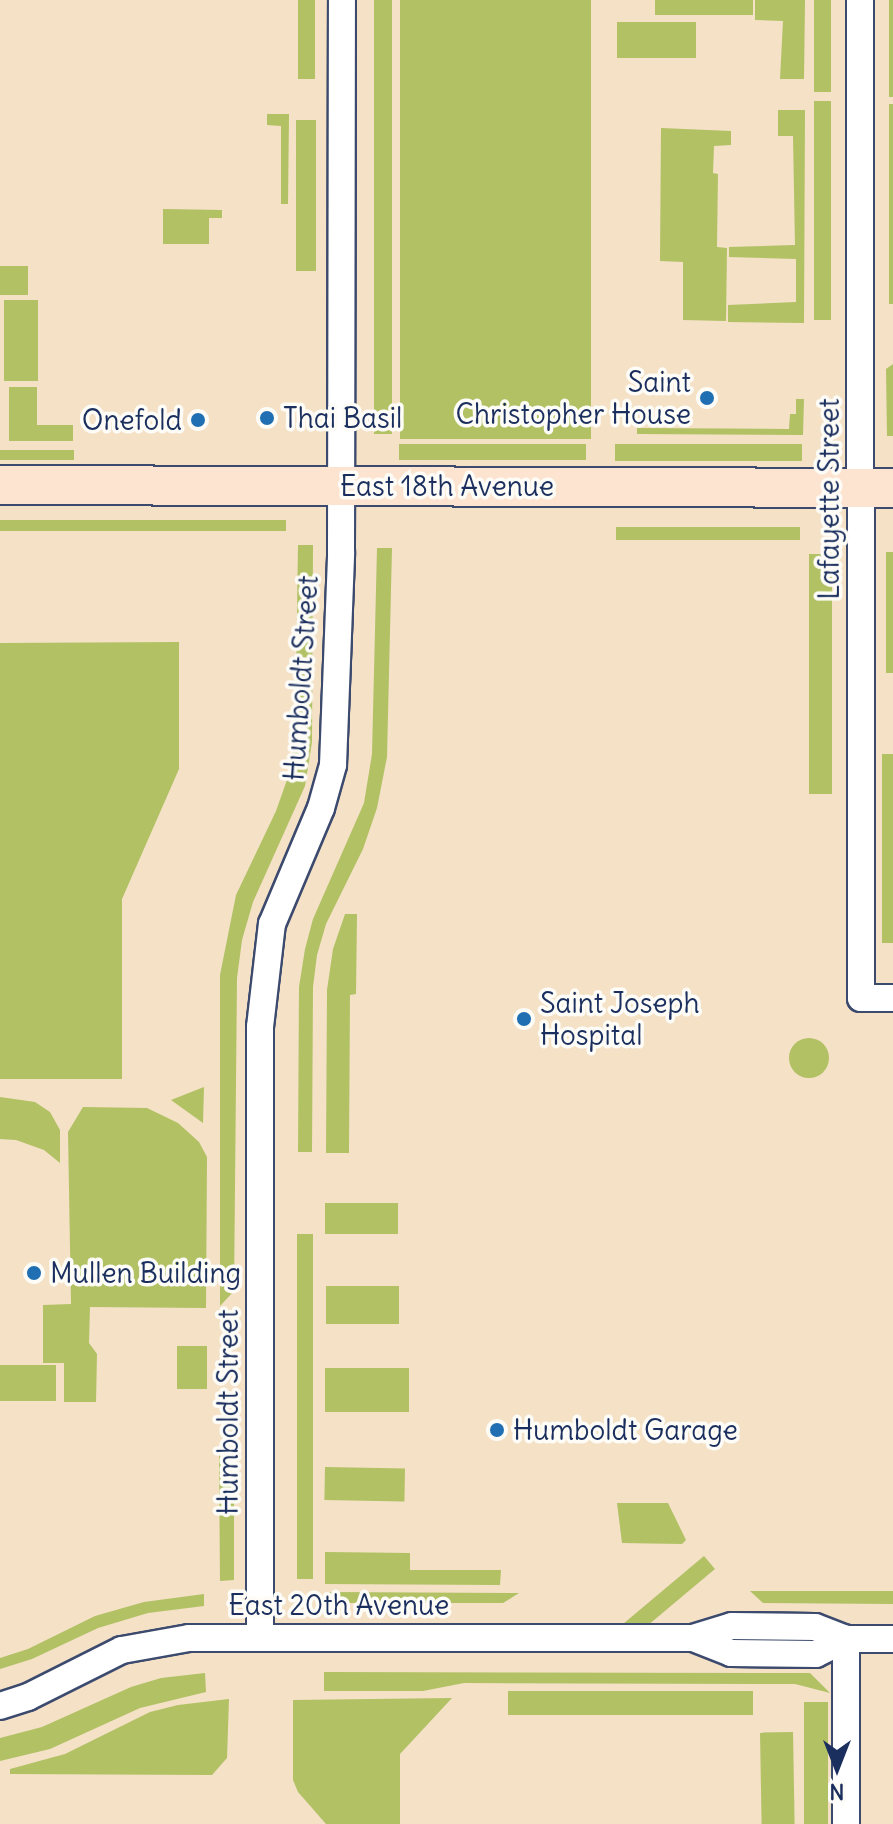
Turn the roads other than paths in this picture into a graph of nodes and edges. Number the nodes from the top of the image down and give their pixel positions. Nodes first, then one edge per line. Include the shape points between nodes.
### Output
1 (342, 0) edge
2 (860, 0) edge
3 (0, 485) edge
4 (341, 486) junction
5 (877, 488) edge
6 (893, 998) edge
7 (260, 1636) junction
8 (846, 1639) junction
9 (893, 1639) edge
10 (0, 1706) edge
11 (846, 1824) edge

1 - 4 street, Humboldt Street
2 - 5 street, Lafayette Street
3 - 4 main road, East 18th Avenue
4 - 5 main road, East 18th Avenue
4 - 7 street, Humboldt Street via 333,765 321,808 272,924 260,1027
5 - 6 street, Lafayette Street via 861,998
7 - 8 street, East 20th Avenue via 693,1638 732,1626 815,1627
7 - 10 street, East 20th Avenue via 189,1638 122,1650
8 - 9 street, East 20th Avenue
8 - 11 street

